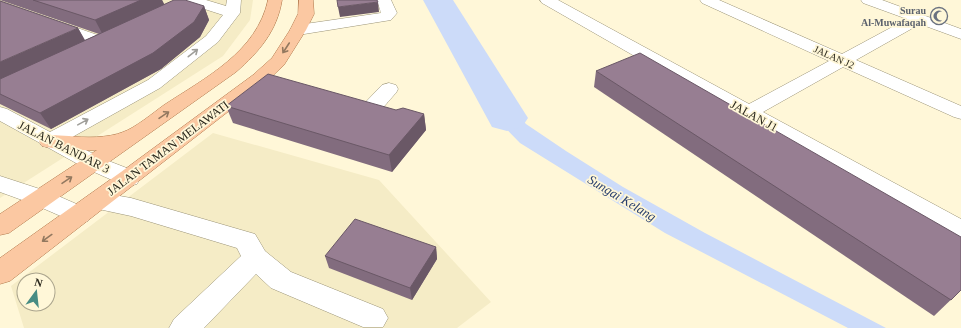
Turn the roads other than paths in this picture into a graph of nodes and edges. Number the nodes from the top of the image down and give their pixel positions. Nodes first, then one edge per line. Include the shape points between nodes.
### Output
1 (275, 0) edge
2 (306, 0) edge
3 (384, 0) edge
4 (707, 0) edge
5 (868, 0) edge
6 (189, 2) edge
7 (560, 3) edge
8 (0, 4) edge
9 (233, 6) edge
10 (919, 19) junction
11 (298, 30) junction
12 (961, 34) edge
13 (83, 52) edge
14 (844, 61) junction
15 (259, 79) junction
16 (280, 85) edge
17 (389, 89) dead end
18 (368, 111) edge
19 (748, 112) junction
20 (0, 113) edge
21 (961, 113) edge
22 (132, 136) junction
23 (49, 141) junction
24 (92, 163) junction
25 (129, 178) junction
26 (0, 184) edge
27 (41, 198) junction
28 (88, 208) junction
29 (0, 226) edge
30 (961, 231) edge
31 (256, 258) junction
32 (0, 273) edge
33 (373, 318) dead end
34 (184, 328) edge

22 -> 1 main road via 244,58 265,31
2 - 11 main road, JALAN TAMAN MELAWATI via 306,14
3 - 11 street via 389,13 386,17
4 - 14 street, JALAN J2
5 - 10 street
6 - 9 street
7 - 19 street, JALAN J1
8 - 13 street via 110,39
23 -> 9 street via 154,84 212,39
10 - 12 street
10 - 14 street
11 -> 15 main road, JALAN TAMAN MELAWATI via 278,61
14 - 19 street
14 - 21 street, JALAN J2
15 - 16 street
15 - 25 main road, JALAN TAMAN MELAWATI
17 - 18 street
19 - 30 street, JALAN J1
20 - 23 street, JALAN BANDAR 3
22 - 23 main road via 100,144 74,145
22 - 24 main road
23 - 24 street, JALAN BANDAR 3
24 - 25 street, JALAN BANDAR 3
27 -> 24 main road
25 - 28 main road, JALAN TAMAN MELAWATI
26 - 27 street
27 - 28 street
27 - 29 main road
28 - 31 street via 131,207 246,241
28 -> 32 main road, JALAN TAMAN MELAWATI
31 - 33 street via 281,280
31 - 34 street

